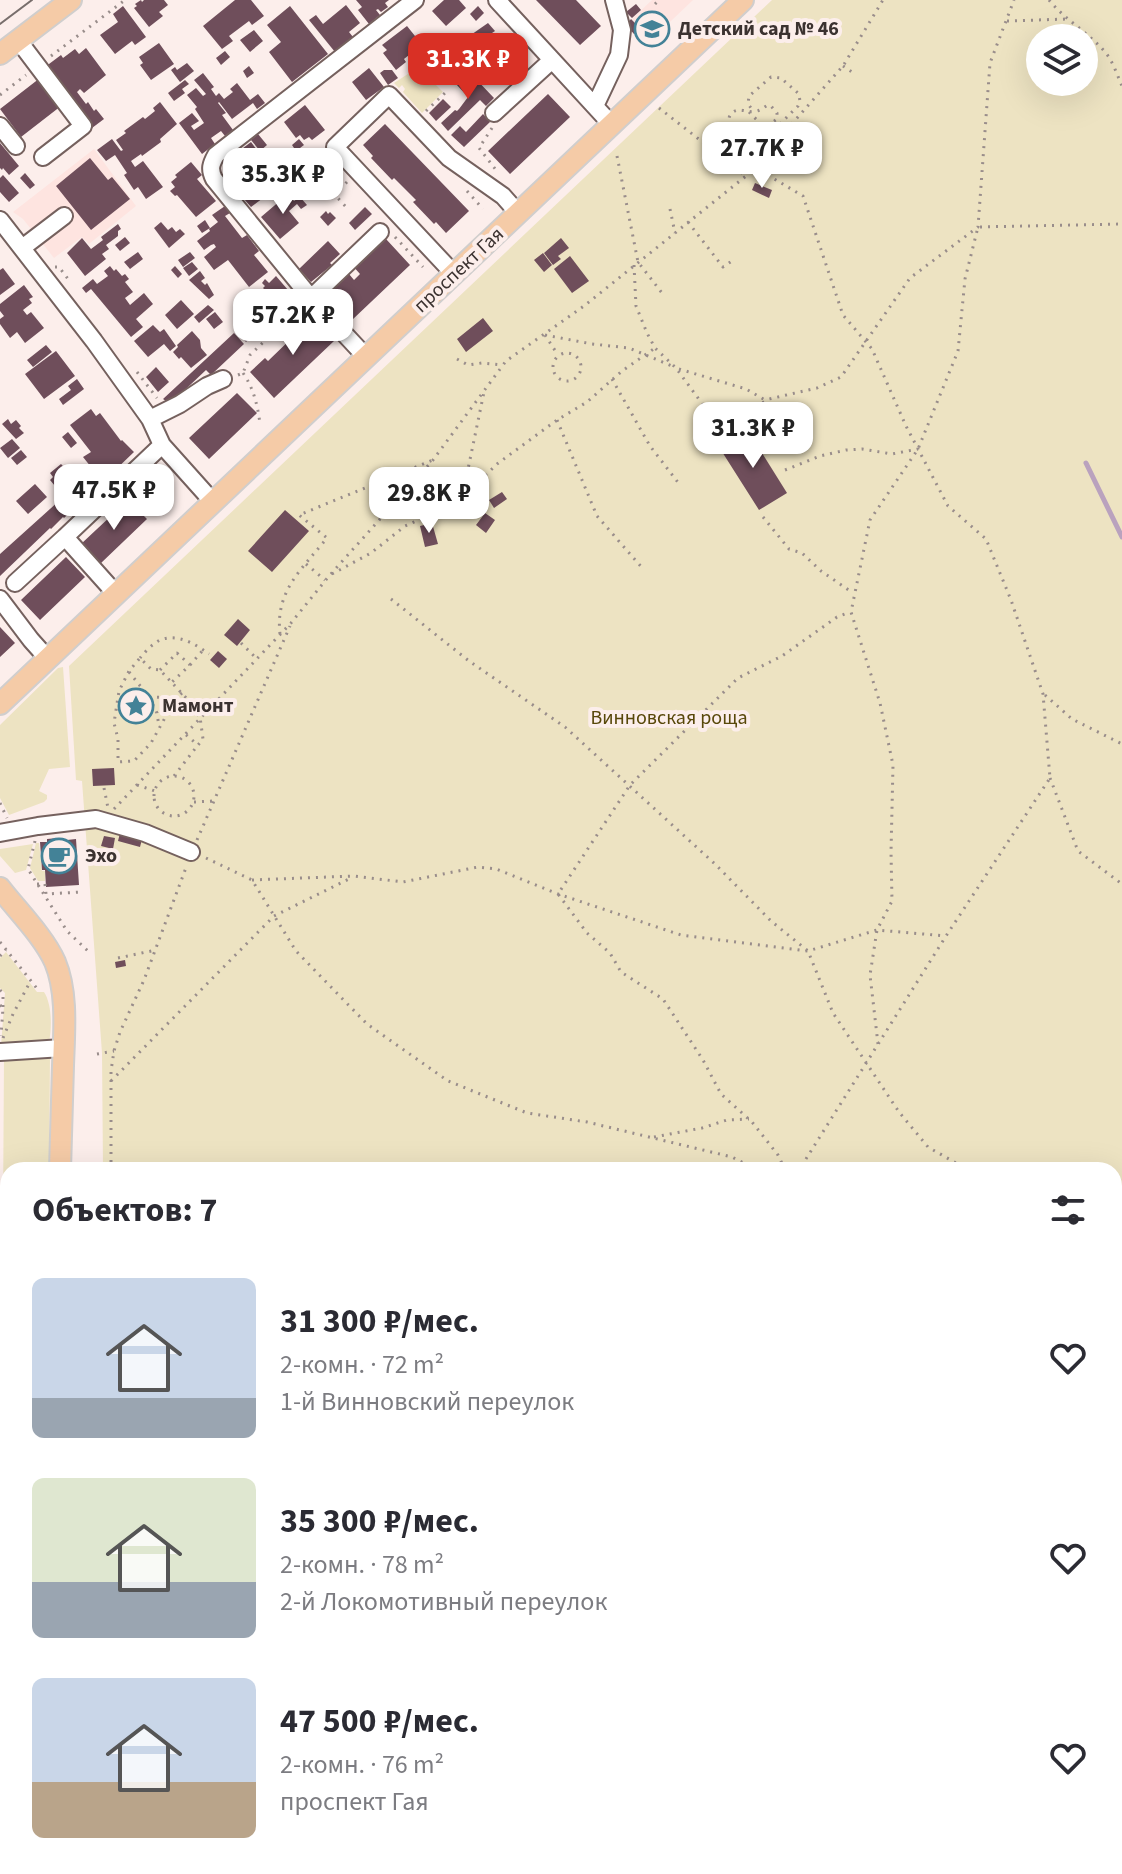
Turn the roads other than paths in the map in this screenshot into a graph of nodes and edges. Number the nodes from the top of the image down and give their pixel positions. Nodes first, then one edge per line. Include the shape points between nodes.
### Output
1 (71, 0) edge
2 (415, 0) edge
3 (497, 0) edge
4 (736, 2) edge
5 (619, 3) edge
6 (18, 40) junction
7 (0, 54) edge
8 (552, 60) junction
9 (595, 106) junction
10 (494, 113) road end
11 (612, 125) junction
12 (0, 126) edge
13 (16, 146) dead end
14 (43, 157) dead end
15 (518, 213) junction
16 (64, 216) dead end
17 (0, 220) edge
18 (380, 232) road end
19 (22, 248) junction
20 (454, 274) junction
21 (311, 298) junction
22 (366, 357) junction
23 (223, 379) road end
24 (150, 419) junction
25 (162, 445) junction
26 (213, 502) junction
27 (65, 537) junction
28 (15, 583) dead end
29 (116, 594) junction
30 (1, 602) edge
31 (48, 659) junction
32 (0, 704) edge
33 (0, 833) edge
34 (191, 852) road end
35 (0, 888) edge
36 (63, 1048) junction
37 (0, 1052) edge
38 (60, 1162) edge

1 - 6 main road
2 - 21 street via 216,155 211,165 214,179
3 - 8 street
4 - 11 main road, проспект Гая
5 - 9 street via 619,55
6 - 7 main road
6 - 14 street via 83,126
8 - 9 street
8 - 10 street
9 - 11 street
11 - 15 main road, проспект Гая
12 - 13 street
15 - 20 main road, проспект Гая
15 - 20 street via 449,158 389,95 335,147
16 - 19 street
17 - 19 street
18 - 21 street
19 - 24 street
20 - 22 main road, проспект Гая
21 - 22 street
22 - 26 main road, проспект Гая
23 - 24 street
24 - 25 street
25 - 26 street
25 - 27 street
26 - 29 main road, проспект Гая
27 - 28 street
27 - 29 street
29 - 31 main road, проспект Гая
30 - 31 street
31 - 32 main road, проспект Гая
33 - 34 street via 96,819
35 - 36 main road via 55,963
36 - 37 street
36 - 38 main road

